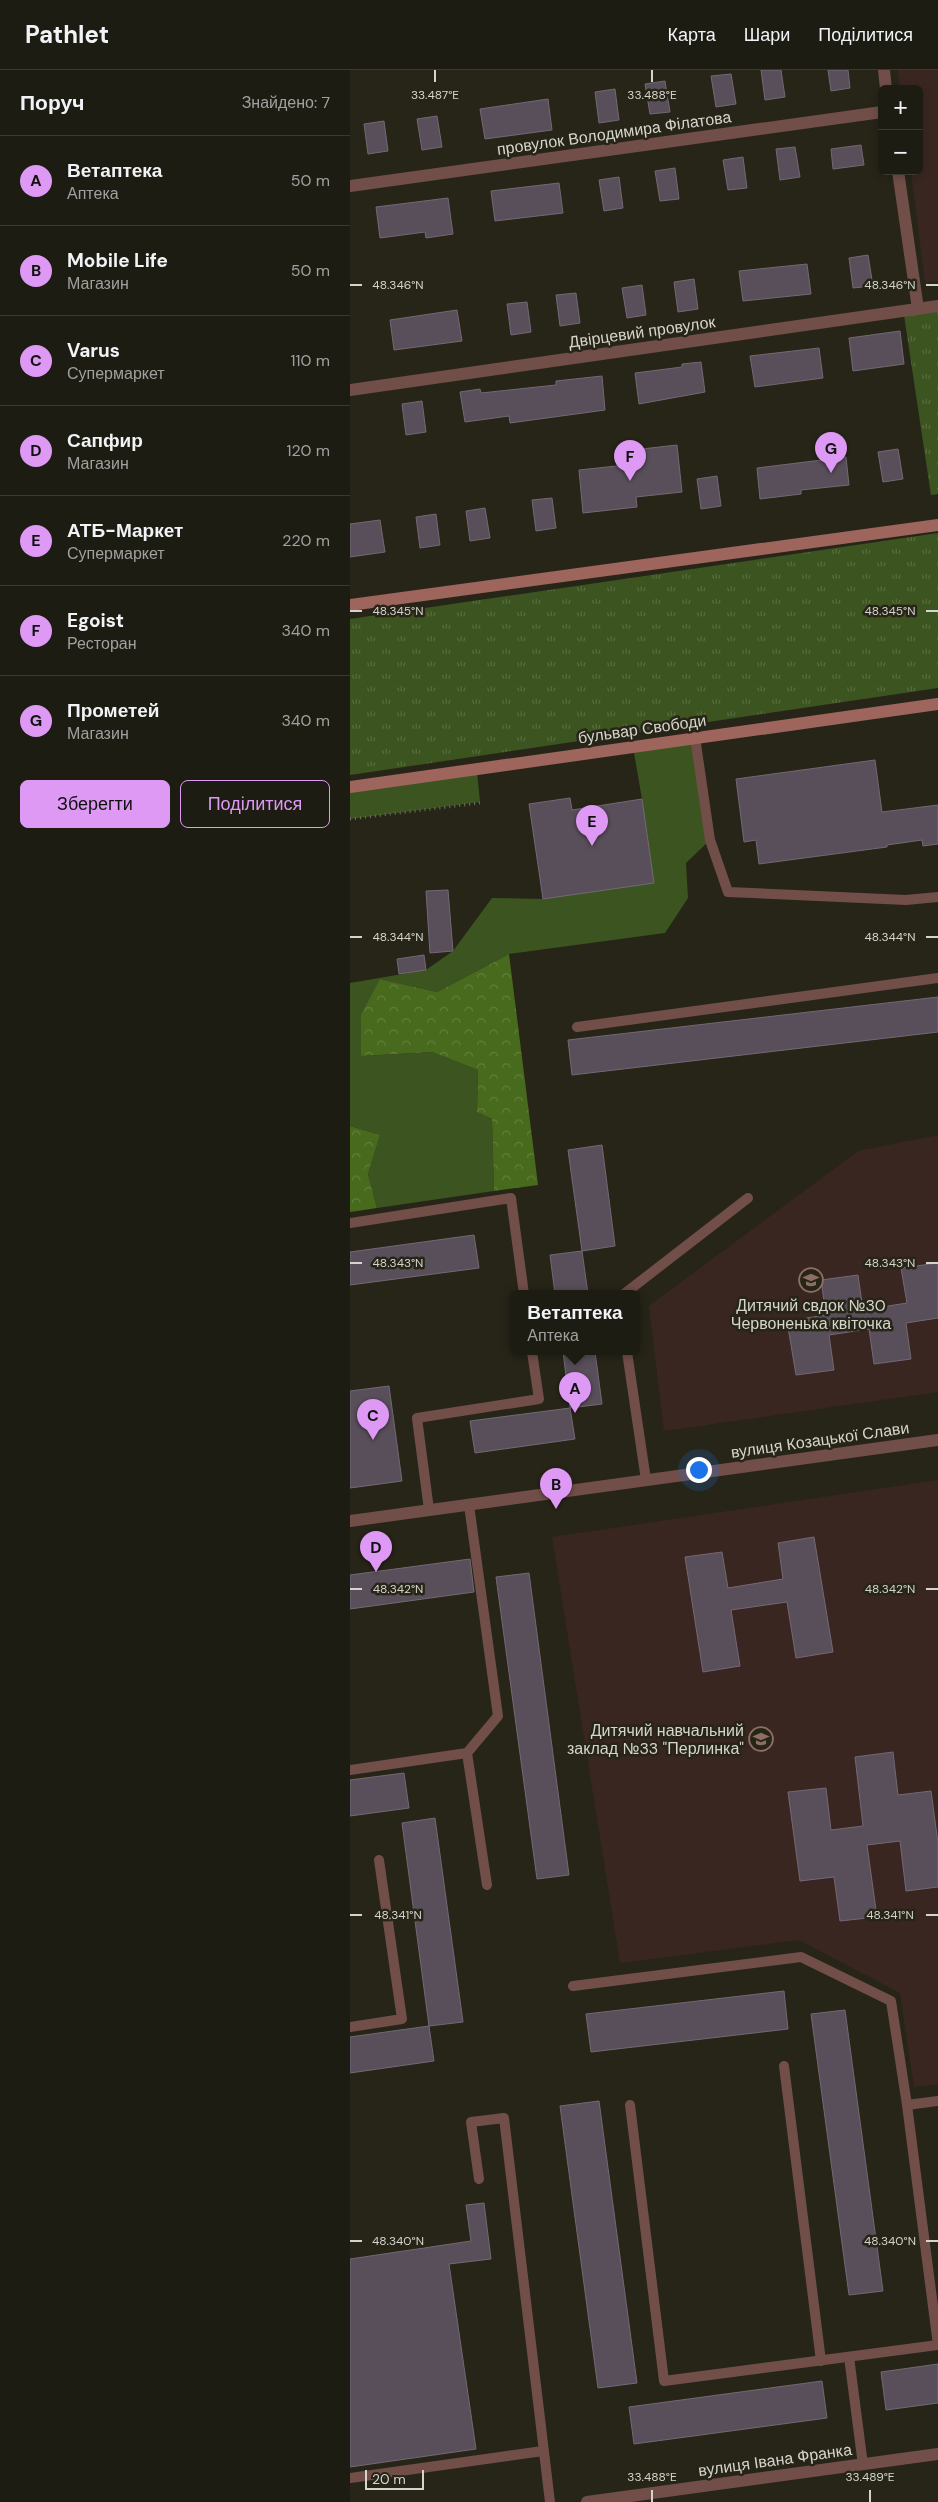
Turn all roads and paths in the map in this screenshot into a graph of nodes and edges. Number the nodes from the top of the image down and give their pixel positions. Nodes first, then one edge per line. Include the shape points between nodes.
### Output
1 (884, 70) edge
2 (886, 85) edge
3 (878, 113) edge
4 (899, 175) edge
5 (350, 186) edge
6 (938, 306) edge
7 (918, 309) junction
8 (350, 390) edge
9 (938, 525) edge
10 (350, 605) edge
11 (938, 704) edge
12 (695, 737) junction
13 (350, 787) edge
14 (480, 803) dead end
15 (350, 819) edge
16 (938, 897) edge
17 (938, 978) edge
18 (576, 1027) dead end
19 (748, 1198) dead end
20 (350, 1222) edge
21 (523, 1290) edge
22 (629, 1290) edge
23 (532, 1355) edge
24 (627, 1355) edge
25 (938, 1440) edge
26 (646, 1480) junction
27 (468, 1505) junction
28 (429, 1510) junction
29 (350, 1521) edge
30 (467, 1753) junction
31 (350, 1770) edge
32 (379, 1860) dead end
33 (487, 1885) dead end
34 (573, 1986) dead end
35 (350, 2027) edge
36 (784, 2066) dead end
37 (938, 2101) edge
38 (630, 2105) dead end
39 (907, 2105) junction
40 (479, 2179) dead end
41 (938, 2345) edge
42 (849, 2357) junction
43 (821, 2361) junction
44 (543, 2451) junction
45 (938, 2454) edge
46 (863, 2465) junction
47 (350, 2478) edge
48 (550, 2502) edge
49 (587, 2502) edge

1 - 2 street
3 - 5 street, провулок Володимира Філатова
4 - 7 street
6 - 7 street, Двірцевий провулок
7 - 8 street, Двірцевий провулок
9 - 10 street
11 - 12 street, бульвар Свободи
12 - 13 street, бульвар Свободи
12 - 16 lane via 710,840 728,892 906,900
14 - 15 path
17 - 18 lane
19 - 22 lane
20 - 21 lane via 511,1198
23 - 28 lane via 539,1399 417,1418
24 - 26 lane
25 - 26 street, вулиця Козацької Слави
26 - 27 street, вулиця Козацької Слави
27 - 28 street, вулиця Козацької Слави
27 - 30 lane via 498,1716
28 - 29 street, вулиця Козацької Слави
30 - 31 lane
30 - 33 lane
32 - 35 lane via 402,2019
34 - 39 lane via 802,1957 891,2001
36 - 43 lane
37 - 39 lane
38 - 43 lane via 664,2381
39 - 41 lane
40 - 44 lane via 471,2122 504,2118
41 - 42 lane
42 - 43 lane
42 - 46 lane
44 - 47 lane
44 - 48 lane
45 - 46 street, вулиця Івана Франка
46 - 49 street, вулиця Івана Франка

